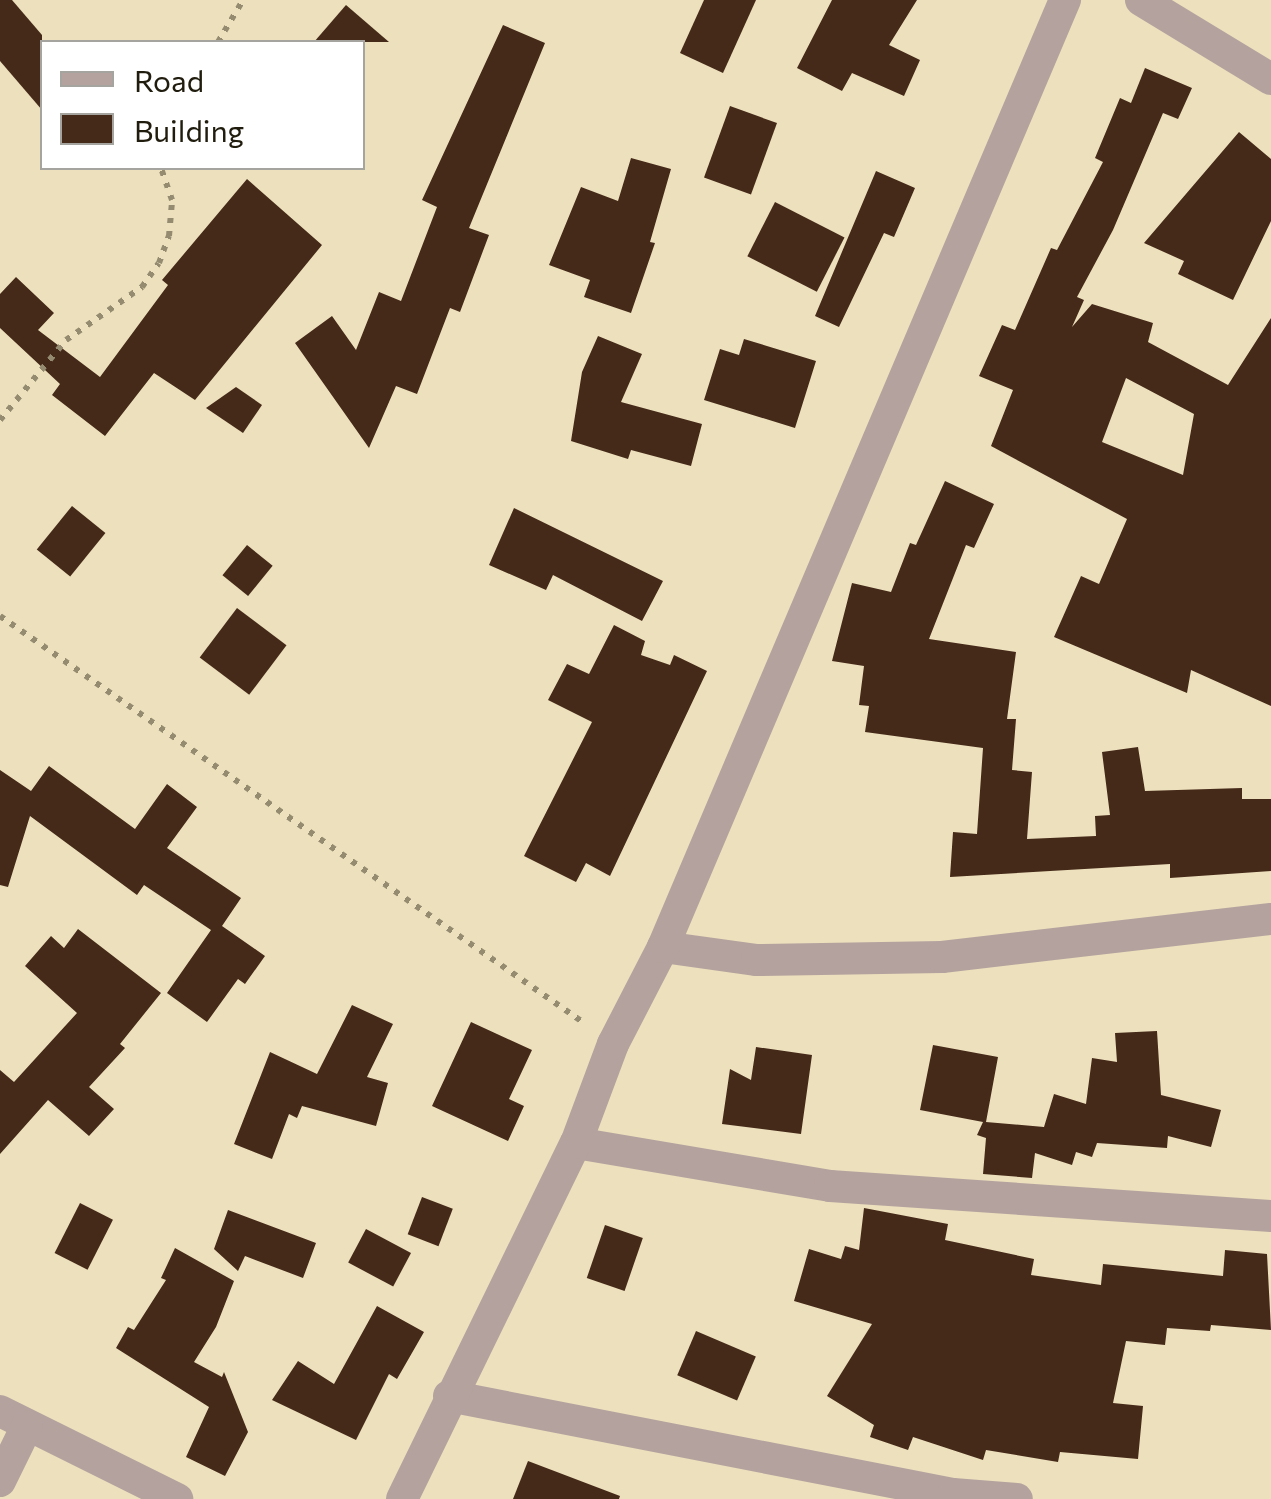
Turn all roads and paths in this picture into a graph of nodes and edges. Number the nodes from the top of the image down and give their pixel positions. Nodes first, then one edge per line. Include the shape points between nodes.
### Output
1 (243, 0) edge
2 (1065, 0) edge
3 (1141, 0) edge
4 (219, 40) edge
5 (1271, 78) edge
6 (161, 170) edge
7 (0, 420) edge
8 (0, 616) edge
9 (1271, 918) edge
10 (663, 947) junction
11 (613, 1044) junction
12 (576, 1143) junction
13 (1271, 1216) edge
14 (449, 1396) junction
15 (14, 1418) edge
16 (0, 1482) edge
17 (177, 1499) edge
18 (402, 1499) edge
19 (1017, 1499) edge

1 - 4 path
2 - 10 street
3 - 5 street
6 - 7 path via 172,200 159,263 142,287 66,340
8 - 11 path
9 - 10 street via 942,957 758,960
10 - 11 street
11 - 12 street
12 - 13 street via 830,1186
12 - 14 street
14 - 18 street
14 - 19 street via 953,1494
15 - 16 street
15 - 17 street

